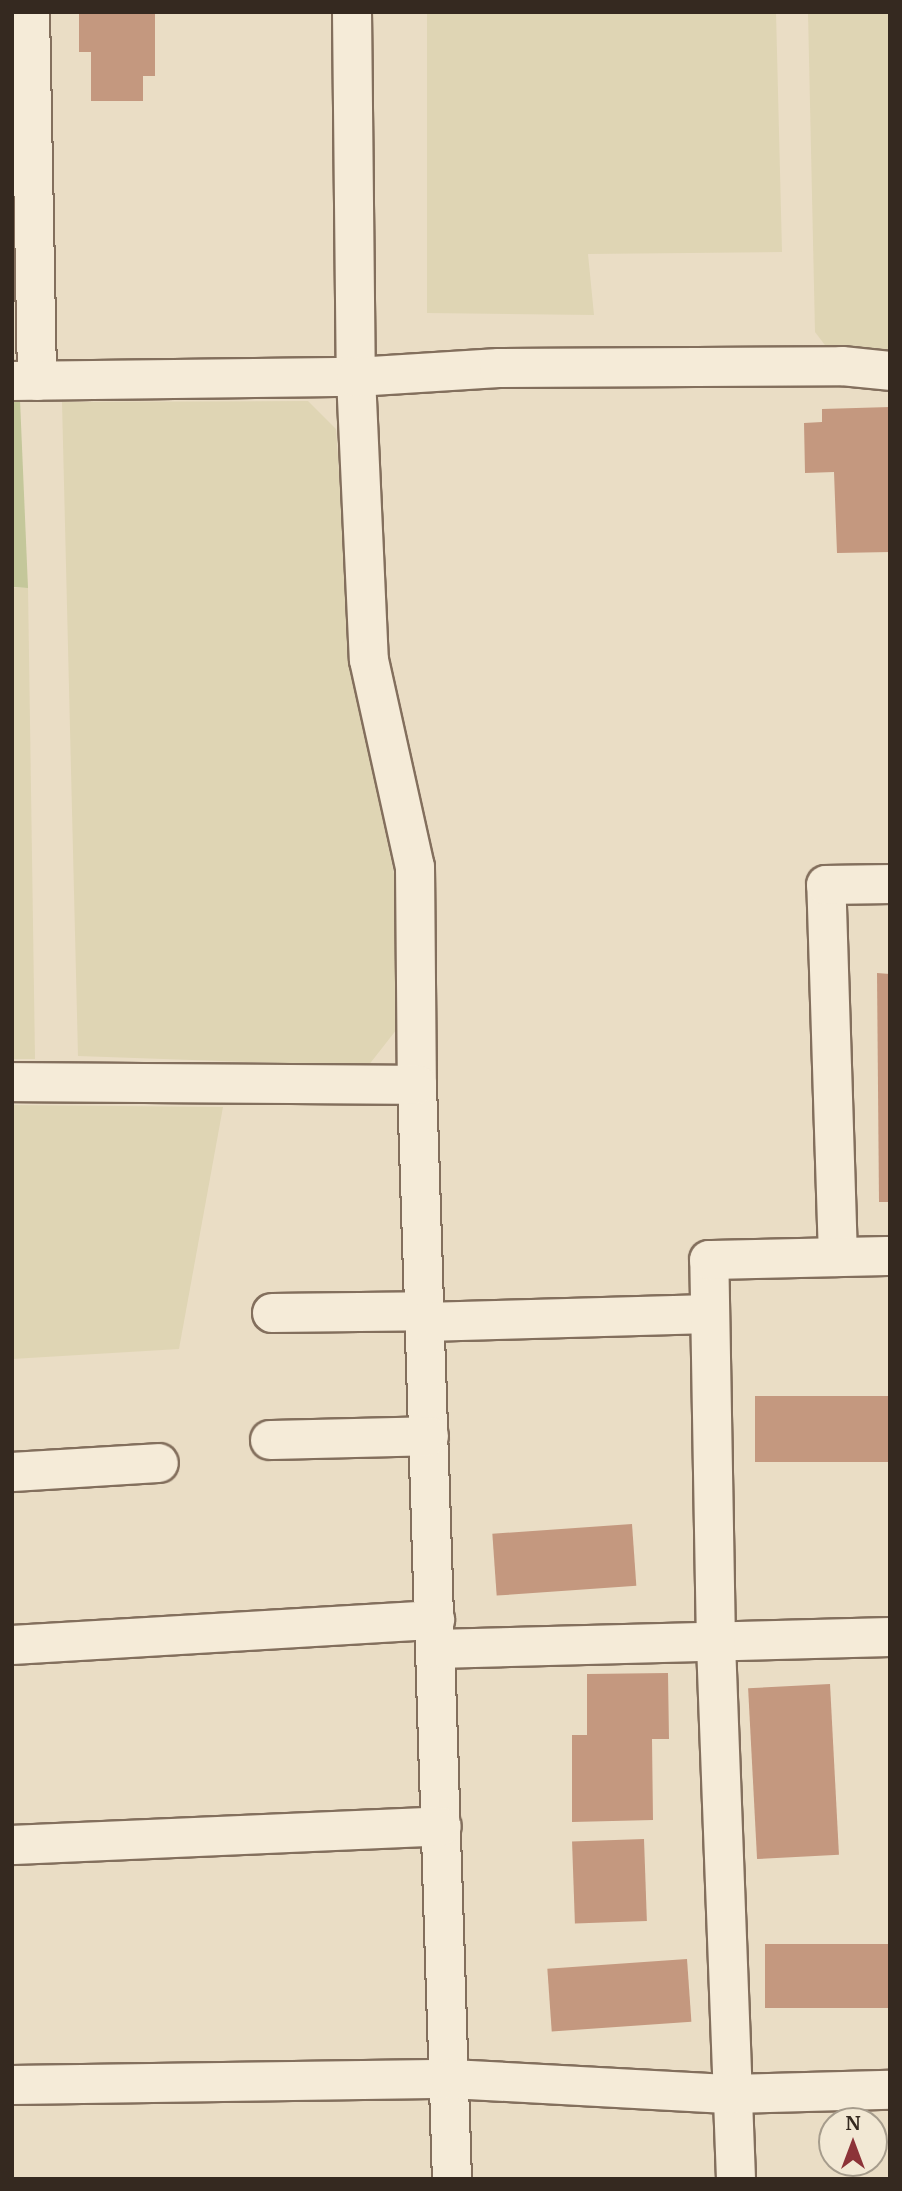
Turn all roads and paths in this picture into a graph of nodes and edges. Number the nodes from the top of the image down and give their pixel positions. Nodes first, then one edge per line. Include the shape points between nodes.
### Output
1 (30, 12) edge
2 (352, 12) edge
3 (890, 371) edge
4 (356, 377) junction
5 (25, 381) edge
6 (890, 884) edge
7 (12, 1082) edge
8 (417, 1085) junction
9 (890, 1256) edge
10 (838, 1257) junction
11 (272, 1313) dead end
12 (710, 1314) junction
13 (425, 1317) junction
14 (429, 1436) junction
15 (270, 1440) dead end
16 (159, 1463) dead end
17 (12, 1472) edge
18 (436, 1635) junction
19 (890, 1637) edge
20 (716, 1644) junction
21 (12, 1646) edge
22 (442, 1826) junction
23 (12, 1845) edge
24 (451, 2079) junction
25 (12, 2085) edge
26 (890, 2090) edge
27 (732, 2094) junction
28 (452, 2179) edge
29 (736, 2179) edge

1 - 5 street
2 - 4 street
3 - 4 street via 842,366 499,368
4 - 5 street
4 - 8 street via 369,660 415,867
6 - 10 street via 826,885
7 - 8 street
8 - 13 street
9 - 10 street
10 - 12 street via 709,1260
11 - 13 street
12 - 13 street
12 - 20 street
13 - 14 street
14 - 15 street
14 - 18 street
16 - 17 street
18 - 20 street
18 - 21 street
18 - 22 street
19 - 20 street
20 - 27 street
22 - 23 street
22 - 24 street
24 - 25 street
24 - 27 street
24 - 28 street
26 - 27 street
27 - 29 street

